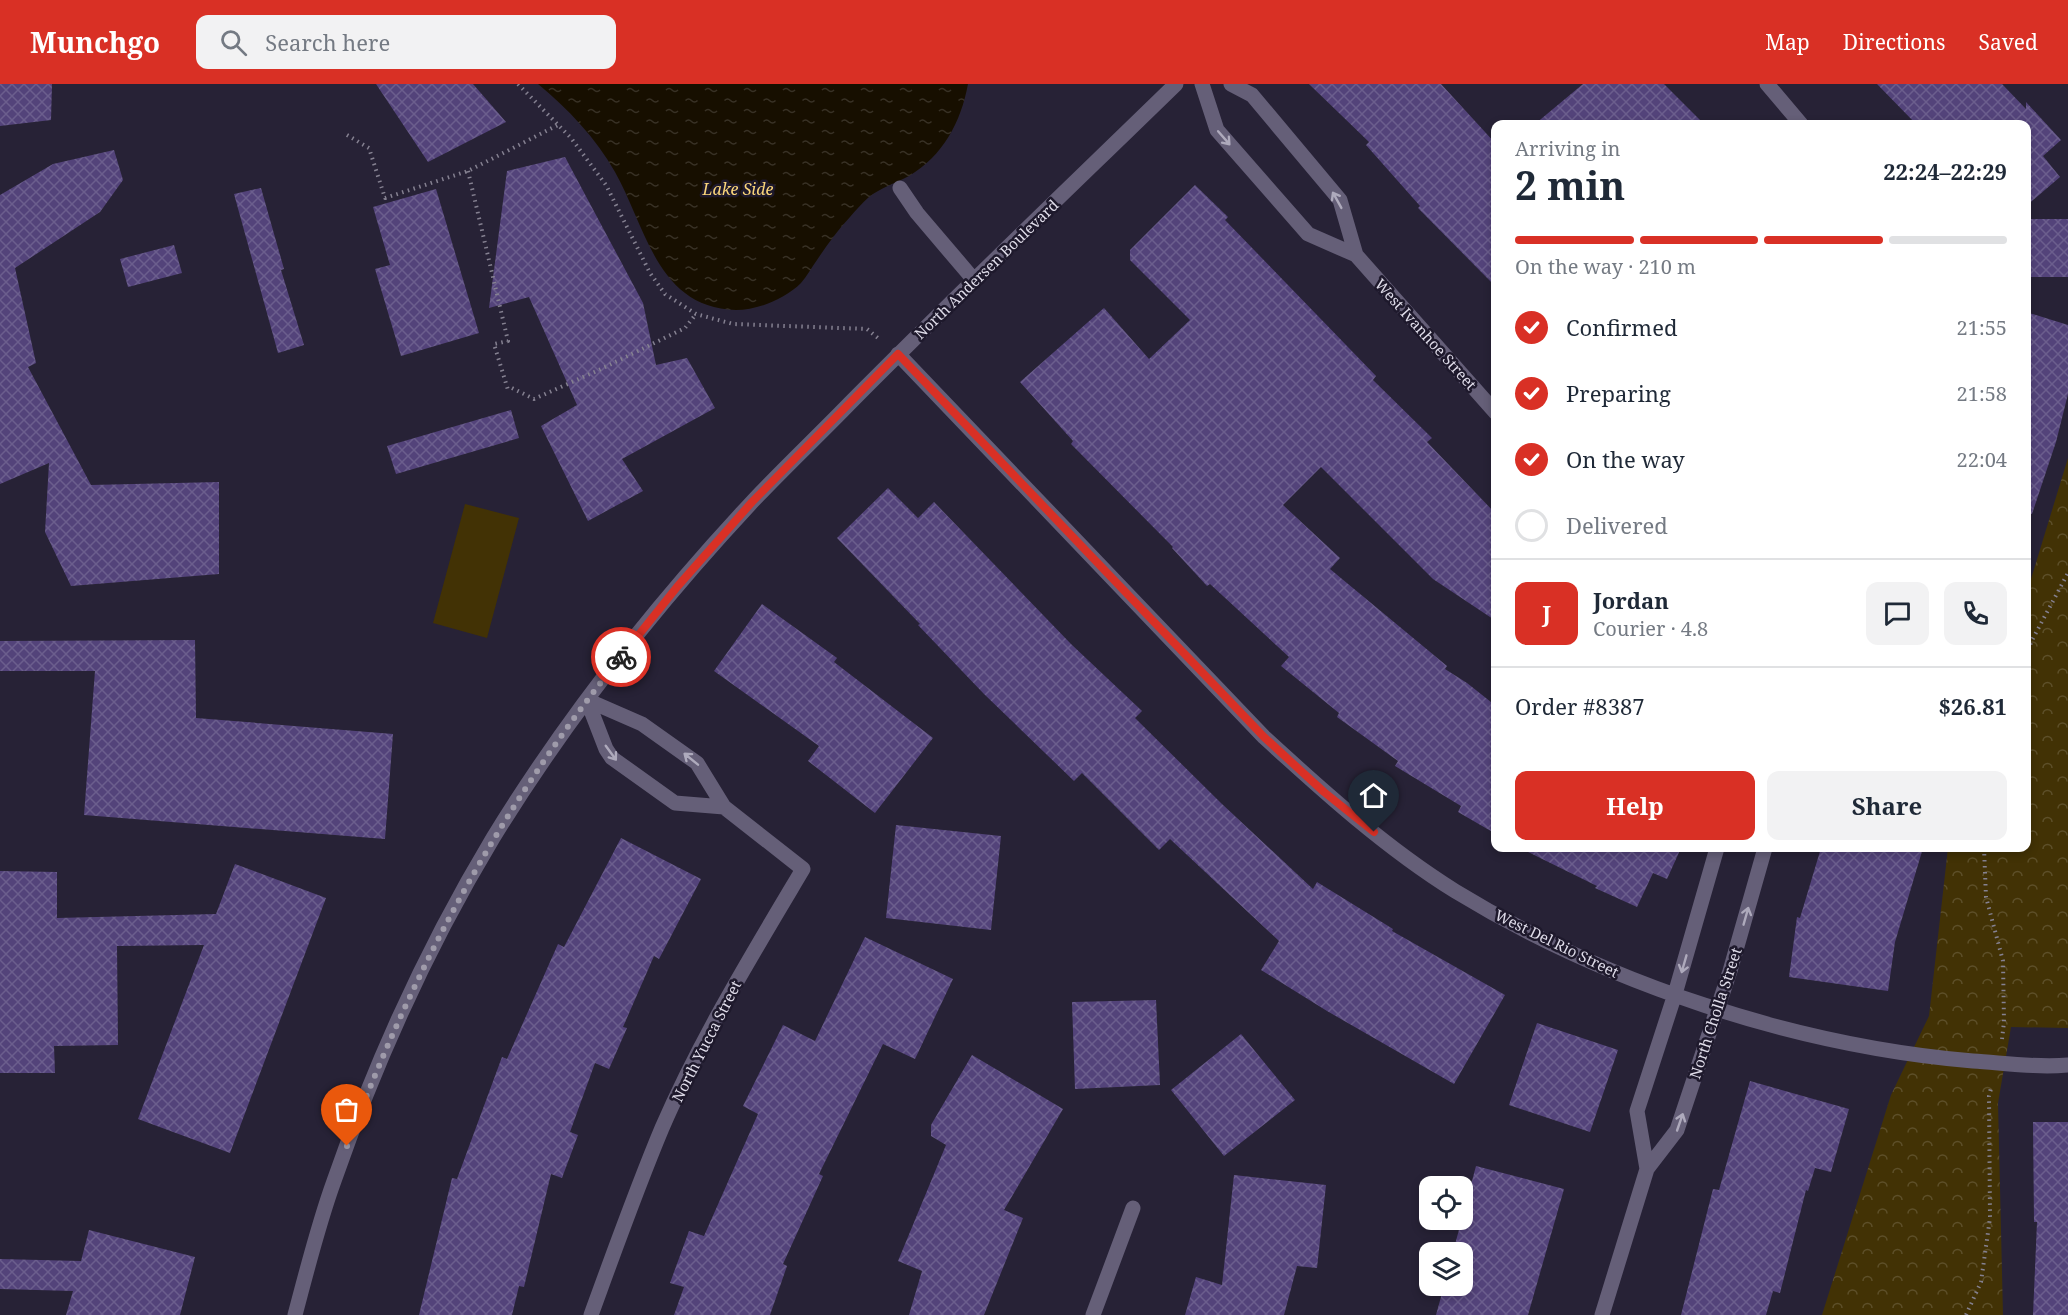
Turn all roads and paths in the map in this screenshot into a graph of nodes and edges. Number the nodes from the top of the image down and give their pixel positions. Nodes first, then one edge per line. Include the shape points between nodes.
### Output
1 (518, 84) edge
2 (1176, 84) edge
3 (1203, 84) edge
4 (1231, 84) edge
5 (1767, 84) edge
6 (1798, 120) edge
7 (558, 125) junction
8 (347, 135) dead end
9 (468, 171) junction
10 (900, 188) dead end
11 (1356, 255) junction
12 (974, 280) junction
13 (696, 314) junction
14 (898, 354) junction
15 (1491, 407) edge
16 (2068, 573) edge
17 (2031, 642) edge
18 (587, 700) junction
19 (724, 807) junction
20 (1716, 852) edge
21 (1764, 852) edge
22 (1675, 994) junction
23 (1717, 1008) junction
24 (2068, 1065) edge
25 (1647, 1169) junction
26 (1133, 1208) dead end
27 (295, 1315) edge
28 (591, 1315) edge
29 (1093, 1315) edge
30 (1602, 1315) edge

1 - 7 path
2 - 12 street, North Andersen Boulevard
3 -> 11 street, West Ivanhoe Street via 1217,130 1308,234
11 -> 4 street, West Ivanhoe Street via 1340,200 1252,96
5 - 6 street
7 - 9 path
7 - 13 path via 606,185 650,273 665,294
8 - 9 path via 369,148 385,198
9 - 13 path via 508,341 494,344 510,389 534,399 685,328
10 - 12 street
11 - 15 street, West Ivanhoe Street
12 - 14 street, North Andersen Boulevard
13 - 14 path via 733,324 867,329
14 - 18 street, North Andersen Boulevard via 752,502 677,587
14 - 22 street, West Del Rio Street via 1264,737 1324,792 1454,890 1510,922 1623,975
16 - 17 path
19 -> 18 street, North Yucca Street via 697,763 642,724
18 -> 19 street via 612,758 675,803
18 - 27 street, North Andersen Boulevard via 495,836 450,914 398,1022 333,1183
19 - 28 street, North Yucca Street via 803,869 735,985 663,1127
20 -> 22 street, North Cholla Street
23 -> 21 street, North Cholla Street
22 - 23 street, West Del Rio Street
22 - 25 street, North Cholla Street via 1637,1111
23 - 24 street, West Del Rio Street via 1760,1023 1841,1042 1935,1058
25 -> 23 street, North Cholla Street via 1677,1130
25 - 30 street, North Cholla Street
26 - 29 street

